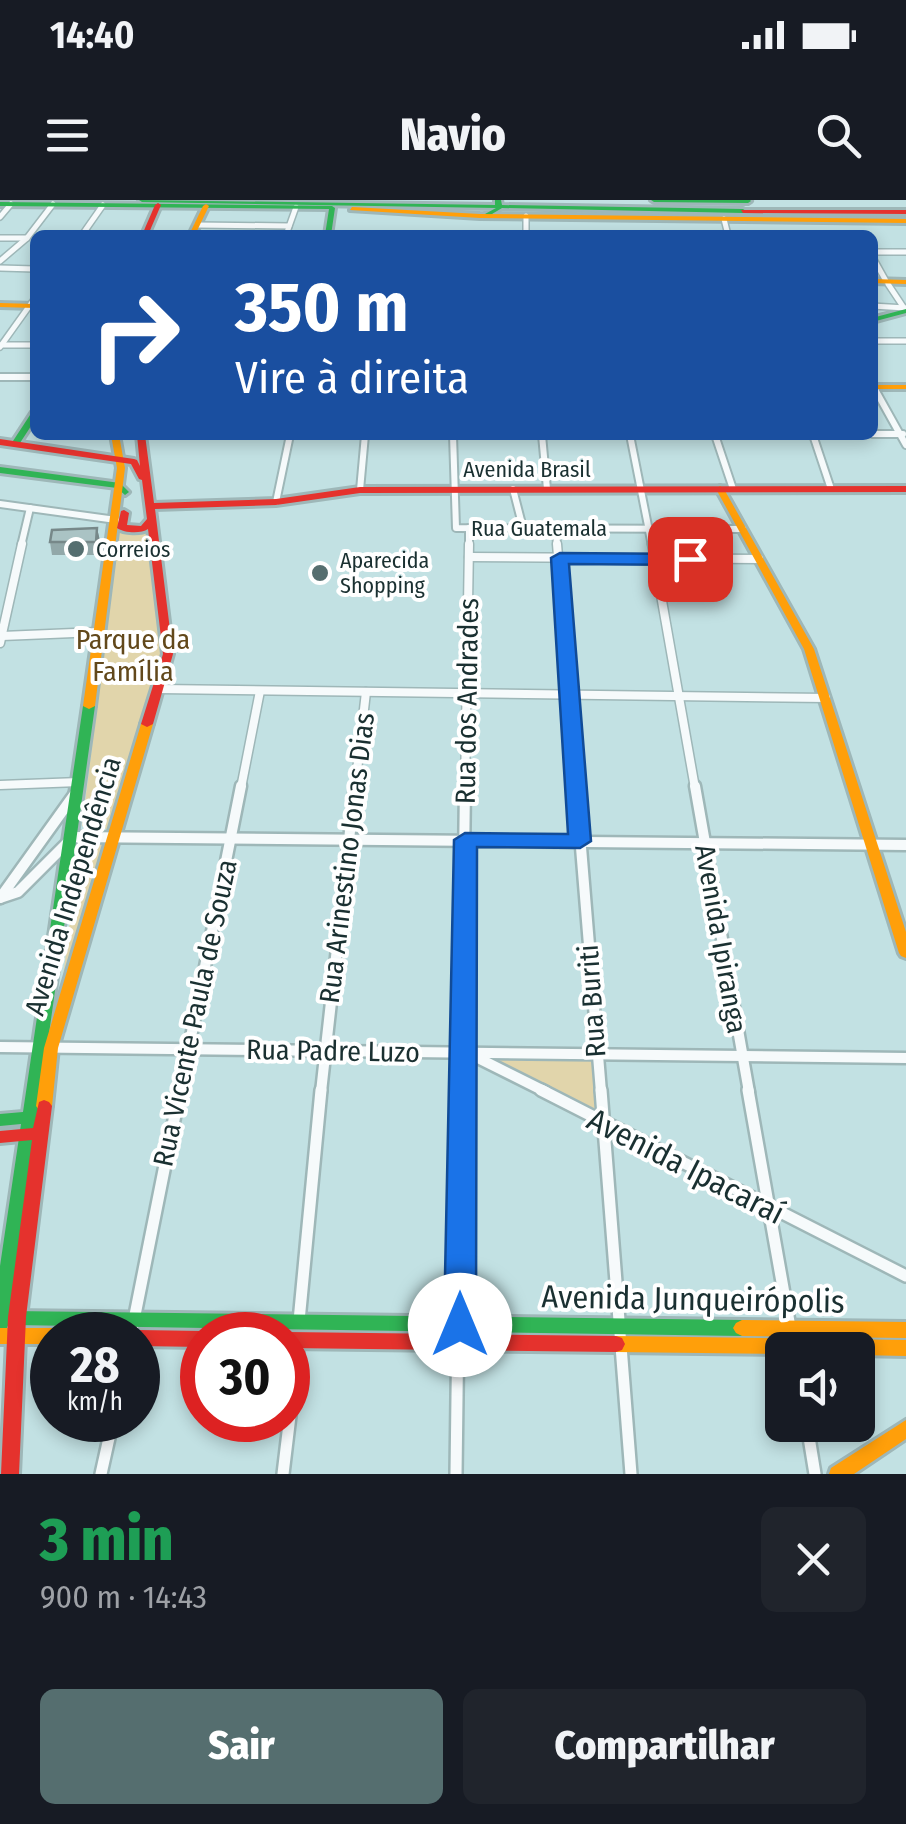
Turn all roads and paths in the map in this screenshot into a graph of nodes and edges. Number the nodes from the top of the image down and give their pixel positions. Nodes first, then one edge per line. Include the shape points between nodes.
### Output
1 (142, 200) edge
2 (281, 200) edge
3 (543, 200) edge
4 (654, 200) edge
5 (748, 201) edge
6 (575, 202) edge
7 (5, 204) edge
8 (53, 204) junction
9 (103, 205) junction
10 (816, 205) junction
11 (158, 206) junction
12 (206, 206) junction
13 (496, 206) edge
14 (296, 208) junction
15 (332, 208) junction
16 (632, 208) junction
17 (906, 209) edge
18 (526, 216) junction
19 (0, 217) edge
20 (724, 219) junction
21 (906, 222) edge
22 (289, 226) junction
23 (36, 230) edge
24 (86, 230) edge
25 (148, 230) edge
26 (194, 230) edge
27 (288, 230) edge
28 (329, 230) edge
29 (526, 230) edge
30 (727, 230) edge
31 (0, 238) edge
32 (30, 238) edge
33 (30, 239) edge
34 (906, 252) edge
35 (878, 254) edge
36 (0, 265) edge
37 (30, 268) edge
38 (880, 282) edge
39 (906, 283) edge
40 (30, 303) edge
41 (0, 305) edge
42 (30, 307) edge
43 (903, 308) edge
44 (878, 309) edge
45 (878, 318) edge
46 (878, 341) edge
47 (906, 341) edge
48 (30, 345) edge
49 (0, 346) edge
50 (0, 377) edge
51 (30, 377) edge
52 (878, 385) edge
53 (906, 385) edge
54 (878, 393) edge
55 (30, 422) edge
56 (903, 434) edge
57 (115, 440) edge
58 (141, 440) edge
59 (289, 440) edge
60 (365, 440) edge
61 (453, 440) edge
62 (542, 440) edge
63 (631, 440) edge
64 (717, 440) edge
65 (814, 440) edge
66 (0, 443) edge
67 (16, 444) junction
68 (906, 444) edge
69 (0, 454) edge
70 (121, 464) junction
71 (0, 470) edge
72 (120, 486) junction
73 (547, 489) junction
74 (640, 489) junction
75 (727, 489) junction
76 (831, 489) junction
77 (906, 489) edge
78 (360, 490) junction
79 (454, 490) junction
80 (514, 490) junction
81 (276, 502) junction
82 (0, 504) edge
83 (150, 506) junction
84 (30, 508) junction
85 (116, 520) junction
86 (469, 528) junction
87 (523, 528) junction
88 (556, 528) junction
89 (647, 528) junction
90 (743, 529) junction
91 (469, 556) junction
92 (560, 558) junction
93 (655, 559) junction
94 (759, 559) junction
95 (3, 612) edge
96 (98, 632) junction
97 (1, 640) edge
98 (160, 689) junction
99 (260, 690) junction
100 (366, 692) junction
101 (467, 693) junction
102 (570, 694) junction
103 (678, 696) junction
104 (826, 698) junction
105 (0, 785) edge
106 (78, 786) junction
107 (115, 836) junction
108 (72, 837) junction
109 (231, 837) junction
110 (349, 838) junction
111 (465, 840) junction
112 (580, 841) junction
113 (705, 842) junction
114 (874, 844) junction
115 (906, 845) edge
116 (0, 898) edge
117 (906, 953) edge
118 (0, 1047) edge
119 (44, 1048) junction
120 (187, 1050) junction
121 (324, 1051) junction
122 (464, 1053) junction
123 (596, 1055) junction
124 (742, 1056) junction
125 (906, 1058) edge
126 (33, 1117) junction
127 (0, 1120) edge
128 (601, 1123) junction
129 (31, 1134) junction
130 (0, 1137) edge
131 (767, 1207) junction
132 (906, 1276) edge
133 (135, 1312) edge
134 (299, 1312) edge
135 (0, 1316) edge
136 (17, 1317) junction
137 (30, 1318) edge
138 (310, 1323) edge
139 (0, 1325) edge
140 (460, 1325) junction
141 (619, 1325) junction
142 (790, 1327) junction
143 (906, 1330) edge
144 (791, 1332) edge
145 (0, 1336) edge
146 (16, 1336) junction
147 (30, 1336) edge
148 (310, 1340) edge
149 (459, 1343) junction
150 (621, 1345) junction
151 (765, 1348) edge
152 (875, 1348) edge
153 (906, 1348) edge
154 (906, 1430) edge
155 (109, 1442) edge
156 (285, 1442) edge
157 (810, 1442) edge
158 (10, 1474) edge
159 (102, 1474) edge
160 (283, 1474) edge
161 (456, 1474) edge
162 (630, 1474) edge
163 (816, 1474) edge
164 (838, 1474) edge

1 - 13 main road
2 - 13 main road
3 - 6 main road
4 - 5 main road
5 - 10 main road
6 - 10 main road
6 - 13 main road
7 - 8 main road
7 - 19 street
8 - 9 main road
8 - 23 street
9 - 11 main road
9 - 24 street
10 - 17 main road
11 - 12 main road
11 - 25 main road
12 - 14 main road
12 - 26 main road
13 - 15 main road
13 - 16 main road
13 - 18 main road
14 - 15 main road
14 - 22 street
15 - 28 main road
16 - 17 main road
16 - 20 main road via 702,210
18 - 20 main road
18 - 29 street
20 - 21 main road
20 - 30 street
22 - 26 street
22 - 27 street
31 - 32 street
33 - 36 street
34 - 35 street
36 - 37 street
38 - 39 main road
38 - 43 street
40 - 41 main road
42 - 49 street
43 - 44 main road
43 - 45 main road
46 - 47 street
48 - 49 street
50 - 51 street
52 - 53 main road
54 - 56 street
55 - 67 main road
56 - 68 street
57 - 70 main road, Avenida Independência
58 - 83 main road, Avenida Independência
59 - 81 street
60 - 78 street
61 - 79 street
62 - 73 street
63 - 74 street, Avenida Ipiranga
64 - 75 street
65 - 76 street
66 - 67 main road
66 - 69 main road
67 - 70 main road
70 - 72 main road, Avenida Independência
70 - 83 main road via 137,463
71 - 72 main road
72 - 83 main road, Avenida Brasil via 126,493 123,529 139,531
72 - 85 main road, Avenida Independência
73 - 74 main road, Avenida Brasil
73 - 80 main road, Avenida Brasil
74 - 75 main road, Avenida Brasil
74 - 89 street, Avenida Ipiranga
75 - 76 main road, Avenida Brasil
75 - 90 main road
76 - 77 main road, Avenida Brasil
78 - 79 main road, Avenida Brasil
78 - 81 main road, Avenida Brasil
79 - 80 main road, Avenida Brasil
79 - 86 street, Rua Guatemala via 456,528
80 - 87 street
81 - 83 main road, Avenida Brasil
82 - 84 street
83 - 98 main road, Avenida Independência via 168,644
84 - 85 street
84 - 95 street
85 - 96 main road, Avenida Independência
86 - 87 street, Rua Guatemala
86 - 91 street, Rua dos Andrades
87 - 88 street, Rua Guatemala
88 - 89 street, Rua Guatemala
88 - 92 street, Rua Buriti
89 - 90 street, Rua Guatemala
89 - 93 street, Avenida Ipiranga
90 - 94 main road
91 - 92 street
91 - 101 street, Rua dos Andrades
92 - 93 street
92 - 102 street, Rua Buriti
93 - 94 street
93 - 103 street, Avenida Ipiranga
94 - 104 main road via 809,649
95 - 97 street
96 - 97 street
96 - 106 main road, Avenida Independência
98 - 99 street
98 - 107 main road, Avenida Independência
99 - 100 street
99 - 109 street, Rua Vicente Paula de Souza
100 - 101 street
100 - 110 street, Rua Arinestino Jonas Dias
101 - 102 street
101 - 111 street, Rua dos Andrades
102 - 103 street
102 - 112 street, Rua Buriti
103 - 104 street
103 - 113 street, Avenida Ipiranga
104 - 114 main road
105 - 106 street
106 - 108 main road, Avenida Independência
106 - 116 street
107 - 108 street
107 - 109 street
107 - 119 main road, Avenida Independência
108 - 116 street via 18,892
108 - 119 main road, Avenida Independência
109 - 110 street
109 - 120 street, Rua Vicente Paula de Souza
110 - 111 street
110 - 121 street, Rua Arinestino Jonas Dias
111 - 112 street
111 - 122 street, Rua dos Andrades
112 - 113 street
112 - 123 street, Rua Buriti
113 - 114 street
113 - 124 street, Avenida Ipiranga
114 - 115 street
114 - 117 main road
118 - 119 street, Rua Padre Luzo
119 - 120 street, Rua Padre Luzo
119 - 126 main road, Avenida Independência
120 - 121 street, Rua Padre Luzo
120 - 133 street, Rua Vicente Paula de Souza
121 - 122 street, Rua Padre Luzo
121 - 134 street, Rua Arinestino Jonas Dias
122 - 123 street, Rua Padre Luzo
122 - 128 street, Avenida Ipacaraí
122 - 140 street, Rua dos Andrades
123 - 124 street, Rua Padre Luzo
123 - 128 street, Rua Buriti
124 - 125 street, Rua Padre Luzo
124 - 131 street, Avenida Ipiranga
126 - 127 main road
126 - 129 main road, Avenida Independência
128 - 131 street, Avenida Ipacaraí
128 - 141 street, Rua Buriti
129 - 130 main road
129 - 135 main road, Avenida Independência
129 - 136 main road, Avenida Independência
131 - 132 street, Avenida Ipacaraí
131 - 142 street, Avenida Ipiranga
135 - 136 main road, Avenida Junqueirópolis
135 - 139 main road, Avenida Independência
136 - 137 main road, Avenida Junqueirópolis
136 - 146 main road, Avenida Independência
138 - 140 main road, Avenida Junqueirópolis
140 - 141 main road, Avenida Junqueirópolis
140 - 149 street, Rua dos Andrades
141 - 142 main road, Avenida Junqueirópolis
141 - 150 street, Rua Buriti
142 - 143 main road, Avenida Junqueirópolis
142 - 144 street, Avenida Ipiranga
145 - 146 main road
146 - 147 main road
146 - 158 main road, Avenida Independência
148 - 149 main road, Avenida Junqueirópolis
149 - 150 main road, Avenida Junqueirópolis
149 - 161 street, Rua dos Andrades
150 - 151 main road, Avenida Junqueirópolis
150 - 162 street, Rua Buriti
152 - 153 main road, Avenida Junqueirópolis
154 - 164 main road
155 - 159 street
156 - 160 street
157 - 163 street

